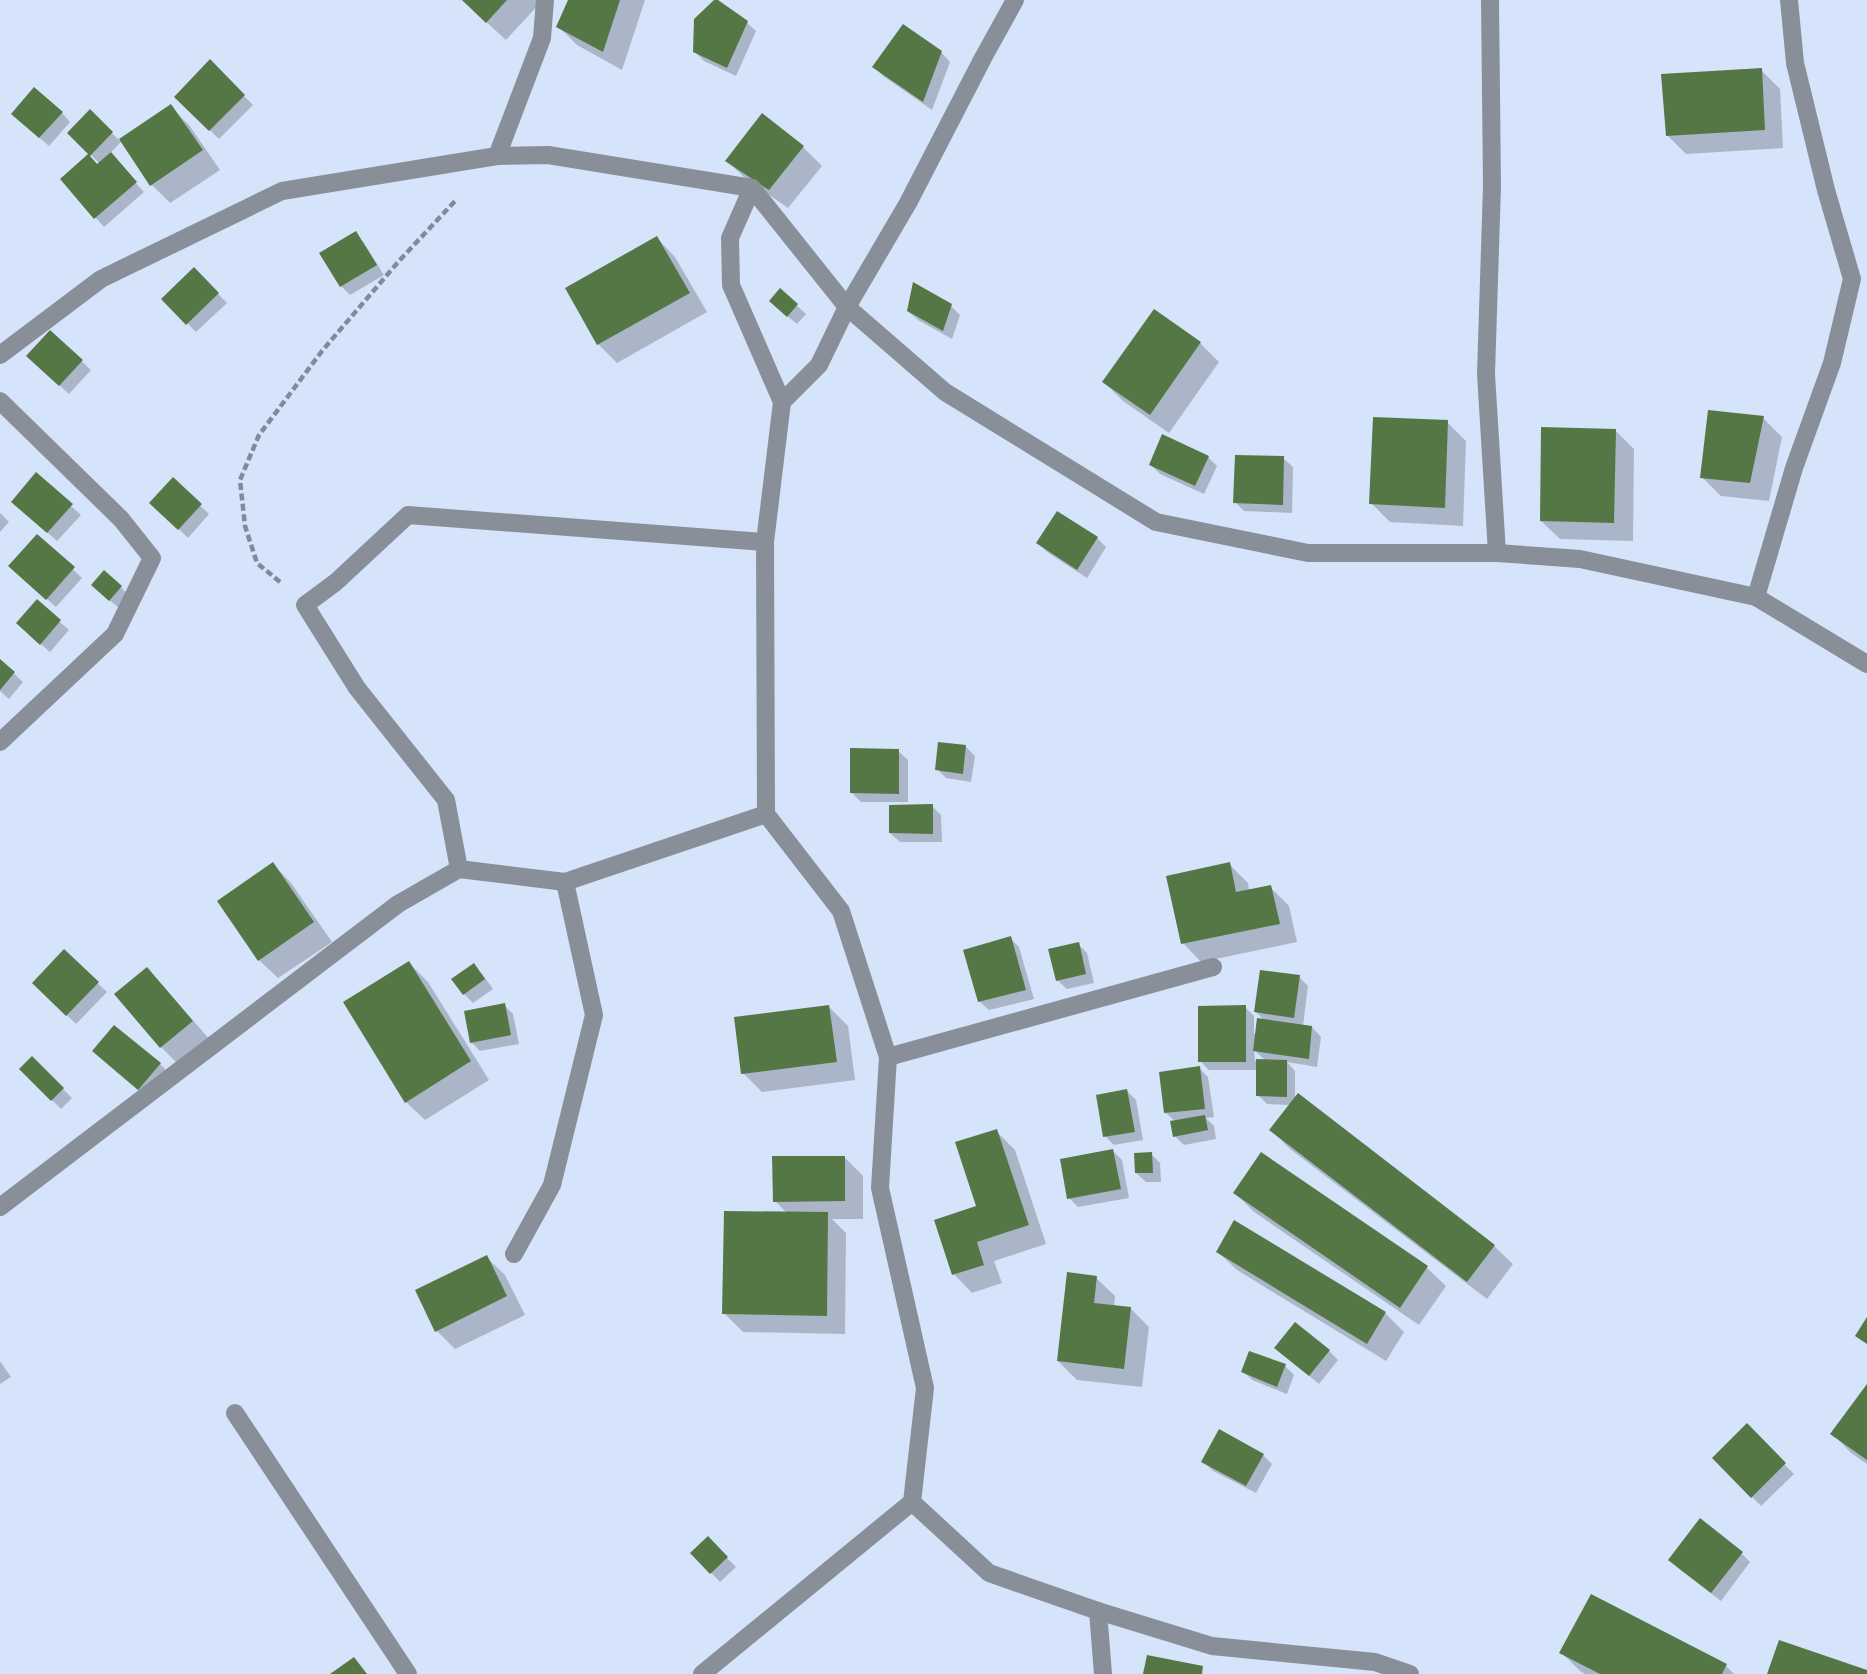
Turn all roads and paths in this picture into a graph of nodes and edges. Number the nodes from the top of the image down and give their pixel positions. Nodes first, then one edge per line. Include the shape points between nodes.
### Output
1 (544, 0) edge
2 (1015, 0) edge
3 (1490, 0) edge
4 (1789, 0) edge
5 (497, 156) junction
6 (752, 188) junction
7 (847, 307) junction
8 (0, 355) edge
9 (0, 401) edge
10 (782, 402) junction
11 (765, 542) junction
12 (1497, 553) junction
13 (1756, 597) junction
14 (305, 605) junction
15 (1867, 664) edge
16 (1, 740) edge
17 (766, 814) junction
18 (459, 869) junction
19 (565, 882) junction
20 (1213, 967) dead end
21 (888, 1057) junction
22 (0, 1207) edge
23 (514, 1254) dead end
24 (235, 1413) dead end
25 (912, 1502) junction
26 (1098, 1611) junction
27 (408, 1674) edge
28 (702, 1674) edge
29 (1103, 1674) edge
30 (1410, 1674) edge

1 - 5 street via 542,38
2 - 7 street via 908,203
3 - 12 street via 1492,186 1486,374
4 - 13 street via 1796,63 1852,279 1832,363 1794,468
5 - 6 street via 548,155
5 - 8 street via 282,191 101,279
5 - 14 path via 322,351 259,435 240,480 245,526 257,563
6 - 7 street
6 - 10 street via 730,238 731,285
7 - 10 street via 819,365
7 - 12 street via 945,392 1156,522 1308,553
9 - 16 street via 121,519 152,558 115,634
10 - 11 street
11 - 14 street via 408,515
11 - 17 street
12 - 13 street via 1580,559
13 - 15 street
14 - 18 street via 358,688 446,800
17 - 19 street
17 - 21 street via 841,911
18 - 19 street
18 - 22 street via 398,904
19 - 23 street via 594,1015 552,1185
20 - 21 street
21 - 25 street via 880,1188 925,1388
24 - 27 street
25 - 26 street via 989,1573
25 - 28 street
26 - 29 street
26 - 30 street via 1212,1646 1375,1662

